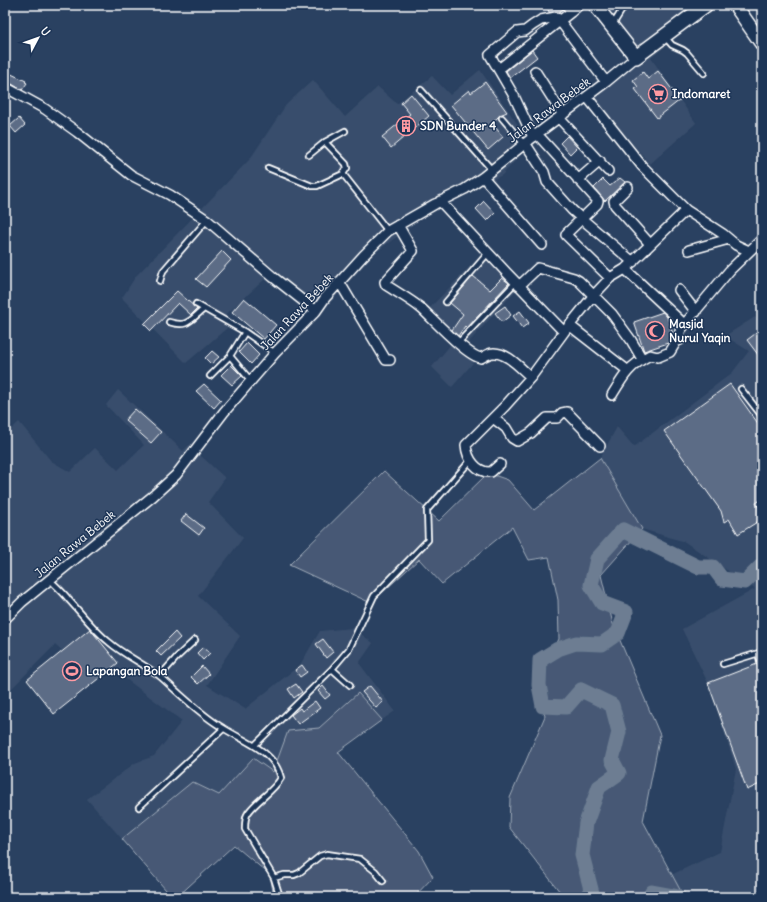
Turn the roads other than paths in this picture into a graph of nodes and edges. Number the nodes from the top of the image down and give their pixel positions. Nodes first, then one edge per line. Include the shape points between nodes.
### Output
1 (579, 5) edge
2 (595, 5) edge
3 (625, 5) edge
4 (706, 5) edge
5 (735, 5) edge
6 (569, 8) edge
7 (560, 21) junction
8 (612, 26) junction
9 (664, 36) junction
10 (762, 44) edge
11 (636, 57) junction
12 (499, 69) junction
13 (535, 71) dead end
14 (704, 73) dead end
15 (606, 82) junction
16 (5, 87) edge
17 (421, 90) dead end
18 (587, 97) junction
19 (561, 116) junction
20 (502, 118) dead end
21 (345, 131) dead end
22 (535, 136) junction
23 (325, 142) junction
24 (524, 144) junction
25 (309, 155) dead end
26 (600, 161) junction
27 (268, 168) dead end
28 (492, 170) junction
29 (608, 170) dead end
30 (343, 174) junction
31 (483, 177) junction
32 (578, 180) junction
33 (628, 187) dead end
34 (440, 201) junction
35 (686, 210) junction
36 (582, 219) junction
37 (207, 220) junction
38 (398, 225) junction
39 (388, 231) junction
40 (729, 239) junction
41 (762, 239) edge
42 (650, 244) junction
43 (542, 245) dead end
44 (689, 250) dead end
45 (750, 252) junction
46 (488, 253) junction
47 (633, 262) junction
48 (625, 269) junction
49 (610, 278) junction
50 (160, 280) dead end
51 (340, 283) junction
52 (518, 284) junction
53 (679, 290) dead end
54 (594, 295) junction
55 (446, 302) dead end
56 (196, 304) dead end
57 (204, 309) junction
58 (316, 311) junction
59 (696, 312) junction
60 (169, 322) dead end
61 (684, 325) junction
62 (567, 328) junction
63 (245, 332) junction
64 (458, 343) junction
65 (275, 353) junction
66 (230, 356) junction
67 (642, 359) junction
68 (390, 360) dead end
69 (627, 370) junction
70 (210, 376) dead end
71 (531, 377) junction
72 (251, 381) junction
73 (741, 389) dead end
74 (612, 395) dead end
75 (762, 414) edge
76 (494, 418) junction
77 (600, 446) dead end
78 (471, 460) junction
79 (500, 464) dead end
80 (50, 580) junction
81 (5, 619) edge
82 (195, 640) dead end
83 (760, 653) edge
84 (723, 664) dead end
85 (762, 666) edge
86 (332, 669) junction
87 (160, 676) junction
88 (350, 685) dead end
89 (223, 729) junction
90 (255, 746) junction
91 (139, 807) dead end
92 (274, 878) junction
93 (383, 881) dead end
94 (280, 897) edge

1 - 6 street
2 - 8 street
3 - 8 lane
4 - 9 street
5 - 10 street
6 - 7 street
7 - 12 street
7 - 12 street via 554,17 537,22 525,31 517,32 490,54
7 - 15 street
8 - 11 street
9 - 11 street
9 - 14 lane via 672,45 687,53
11 - 15 street, Jalan Rawa Bebek
12 - 22 street
13 - 19 street
15 - 18 street, Jalan Rawa Bebek
16 - 37 street via 45,109 131,175 170,194
17 - 28 lane
18 - 19 street, Jalan Rawa Bebek
18 - 35 street via 642,166
19 - 22 street, Jalan Rawa Bebek
19 - 26 street
20 - 24 lane
21 - 23 lane
22 - 24 street, Jalan Rawa Bebek
22 - 32 street
23 - 25 lane
23 - 30 lane via 346,164 347,168
24 - 28 street, Jalan Rawa Bebek
24 - 36 street via 544,172 547,182
26 - 29 street
26 - 32 street
27 - 30 lane via 312,186
28 - 31 street, Jalan Rawa Bebek
30 - 39 lane
31 - 34 street, Jalan Rawa Bebek
31 - 43 street
32 - 36 street via 598,201
33 - 42 street via 614,201 615,205
34 - 38 street, Jalan Rawa Bebek
34 - 46 street
35 - 40 street
35 - 42 street
36 - 47 street
36 - 49 street via 566,235
37 - 50 lane via 163,271
37 - 58 street
38 - 39 street, Jalan Rawa Bebek
38 - 64 street via 413,251 385,284 423,310
39 - 51 street, Jalan Rawa Bebek
40 - 44 street
40 - 45 street
41 - 45 street
42 - 47 street
45 - 59 street via 730,270
46 - 52 street
46 - 55 lane
47 - 48 street
48 - 49 street
48 - 61 street
49 - 54 street
51 - 58 street, Jalan Rawa Bebek
51 - 68 street via 386,360
52 - 54 street via 538,268 574,278
52 - 62 street
52 - 64 lane
53 - 59 street
54 - 62 street
54 - 67 street via 632,340
56 - 57 lane
57 - 60 lane via 182,325
57 - 63 lane
58 - 65 street, Jalan Rawa Bebek
59 - 61 street
61 - 67 street via 680,331 680,340 670,352 658,357 650,354
62 - 69 street
62 - 71 street
63 - 65 lane
63 - 66 lane
64 - 71 street via 479,358 495,352 502,355
65 - 72 street, Jalan Rawa Bebek
66 - 70 lane
66 - 72 lane
67 - 69 street
69 - 74 street
71 - 76 street
72 - 80 street, Jalan Rawa Bebek via 176,475
73 - 75 lane
76 - 77 street via 517,441 531,433 546,418 556,418 567,412
76 - 78 street via 466,446
78 - 79 street via 479,470 486,472 491,472
78 - 86 lane via 427,510 428,540 374,596 349,649
80 - 81 street, Jalan Rawa Bebek
80 - 87 lane via 101,636
82 - 87 lane
83 - 84 lane
83 - 85 lane
86 - 88 lane
86 - 90 lane
87 - 89 lane
89 - 90 lane
89 - 91 lane
90 - 92 lane via 273,761 279,769 281,778 248,814 245,828
92 - 93 lane via 299,873 320,856 327,854 360,859
92 - 94 lane

